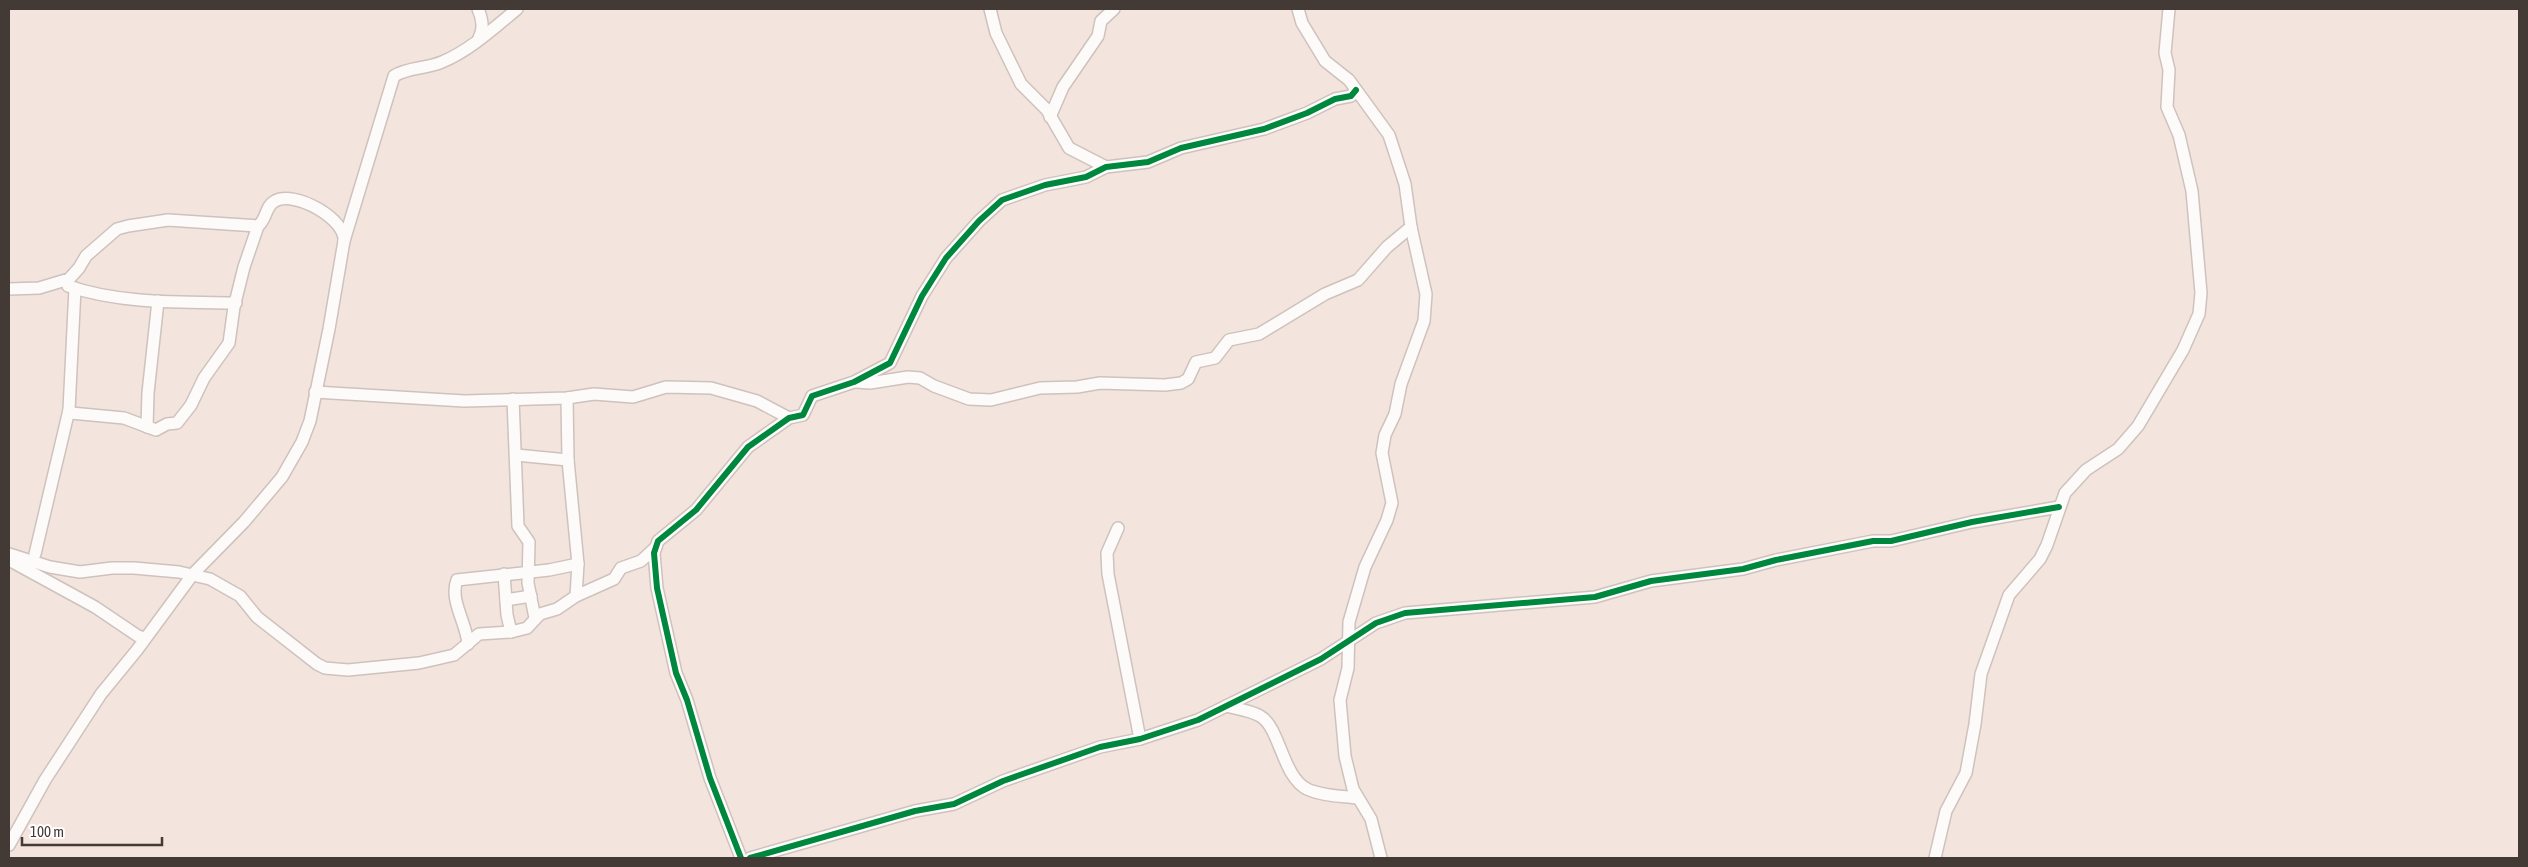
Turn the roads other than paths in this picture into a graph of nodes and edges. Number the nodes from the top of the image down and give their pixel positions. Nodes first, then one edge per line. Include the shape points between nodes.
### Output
1 (478, 9) edge
2 (517, 9) edge
3 (990, 9) edge
4 (1114, 9) edge
5 (1298, 9) edge
6 (2169, 9) edge
7 (479, 38) junction
8 (1356, 90) junction
9 (1050, 118) junction
10 (1106, 167) junction
11 (258, 226) junction
12 (1411, 227) junction
13 (344, 241) junction
14 (59, 283) junction
15 (75, 288) junction
16 (9, 289) edge
17 (158, 301) junction
18 (236, 303) junction
19 (854, 382) junction
20 (315, 392) junction
21 (567, 398) junction
22 (513, 399) junction
23 (69, 410) junction
24 (789, 418) junction
25 (147, 427) junction
26 (516, 455) junction
27 (568, 460) junction
28 (2059, 507) junction
29 (1118, 528) dead end
30 (656, 547) junction
31 (9, 554) edge
32 (35, 554) dead end
33 (9, 560) edge
34 (578, 564) junction
35 (528, 572) junction
36 (193, 574) junction
37 (504, 574) junction
38 (530, 596) junction
39 (576, 596) junction
40 (506, 600) junction
41 (535, 618) junction
42 (511, 632) junction
43 (145, 638) junction
44 (1347, 642) junction
45 (468, 644) junction
46 (1226, 706) junction
47 (1140, 739) junction
48 (1357, 798) junction
49 (9, 845) edge
50 (741, 858) edge
51 (750, 858) edge
52 (1381, 858) edge
53 (1935, 858) edge

1 - 7 street via 482,23
2 - 7 street
3 - 9 street via 996,33 1015,74 1044,106
4 - 9 street via 1101,21 1099,34 1063,87
5 - 8 street via 1302,23 1325,61 1344,75
6 - 28 street via 2165,52 2169,70 2168,107 2179,135 2192,191 2201,293 2199,314 2183,350 2138,426 2118,449 2074,481
7 - 13 street via 440,64 394,76
8 - 10 street via 1351,96 1335,99 1264,129 1181,148 1148,162
8 - 12 street via 1389,135 1405,184
9 - 10 street via 1069,148
10 - 19 street via 1086,176 1013,196 991,209 946,258 922,296 890,363
11 - 13 street via 272,203 293,198 336,221 345,234
11 - 14 street via 158,220 128,226 112,234 86,256 74,274
11 - 18 street
12 - 19 street via 1358,280 1325,294 1259,334 1229,340 1215,358 1196,362 1182,384 1100,383 1040,388 1016,396 978,400 914,378
12 - 44 street via 1426,294 1426,310 1401,384 1395,414 1384,435 1382,453 1392,503 1365,567 1348,622
13 - 20 street
14 - 15 street
14 - 16 street via 39,288
15 - 17 street
15 - 23 street
17 - 18 street
17 - 25 street
18 - 25 street via 229,343 204,378 188,409 177,423 156,430
19 - 24 street via 816,393 803,415
20 - 22 street via 444,401
20 - 36 street via 302,442 282,477
21 - 22 street
21 - 24 street via 594,394 633,397 666,387 711,388 757,401
21 - 27 street
22 - 26 street
23 - 25 street via 71,413 131,420
23 - 32 street
24 - 30 street via 748,447 702,503 658,541
26 - 27 street
26 - 35 street via 518,526 529,542
27 - 34 street
28 - 44 street via 1743,569 1651,581 1595,597 1405,613 1376,622
28 - 53 street via 2048,545 2030,573 2009,595 1990,646 1981,674 1966,773 1946,811
29 - 47 street via 1107,553 1108,574
30 - 39 street via 641,561 621,568 614,579
30 - 50 street via 654,569 657,588 676,672 704,762
31 - 36 street via 50,567 80,572 128,568
33 - 43 street
34 - 35 street
34 - 39 street
35 - 37 street
35 - 38 street
36 - 43 street
36 - 45 street via 210,579 240,596 257,617 325,668 348,670 419,663 454,655
37 - 40 street
37 - 45 street via 462,578 455,582 456,599
38 - 40 street
38 - 41 street
39 - 41 street
40 - 42 street
41 - 42 street via 527,628
42 - 45 street via 479,634
43 - 49 street via 82,722
44 - 46 street via 1321,659
44 - 48 street via 1348,668 1339,705 1348,770
46 - 47 street via 1198,720
46 - 48 street via 1265,719 1281,755 1304,786 1322,794
47 - 51 street via 1108,745 1029,772 954,804 915,810
48 - 52 street via 1371,819

